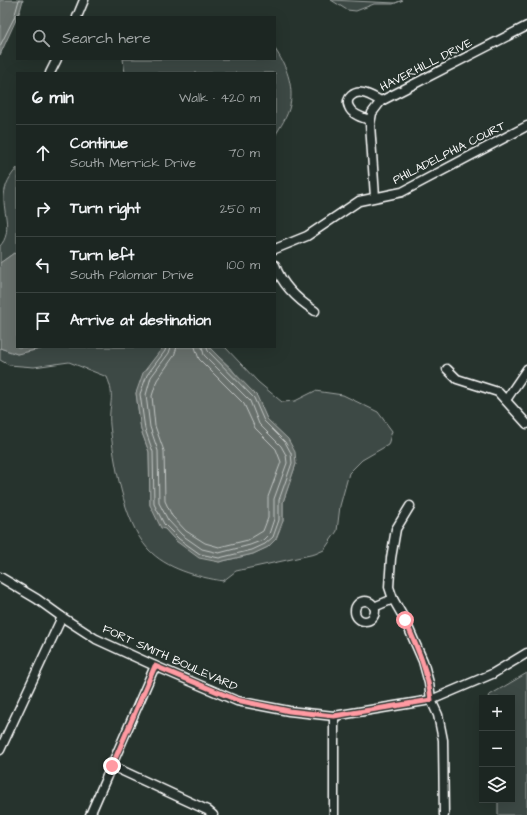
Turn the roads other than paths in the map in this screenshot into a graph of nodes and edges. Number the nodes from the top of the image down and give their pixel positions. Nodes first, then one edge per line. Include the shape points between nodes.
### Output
1 (84, 0) edge
2 (76, 16) edge
3 (527, 26) edge
4 (56, 60) edge
5 (50, 72) edge
6 (381, 101) junction
7 (370, 120) junction
8 (527, 126) edge
9 (375, 197) junction
10 (276, 250) edge
11 (276, 268) edge
12 (315, 311) dead end
13 (447, 369) dead end
14 (527, 369) edge
15 (506, 400) junction
16 (527, 424) edge
17 (410, 506) dead end
18 (0, 577) edge
19 (392, 599) junction
20 (374, 607) dead end
21 (62, 617) junction
22 (527, 653) edge
23 (155, 666) junction
24 (431, 700) junction
25 (334, 716) junction
26 (0, 750) edge
27 (112, 766) junction
28 (90, 815) edge
29 (212, 815) edge
30 (334, 815) edge
31 (444, 815) edge

1 - 2 street
3 - 6 street, HAVERHILL DRIVE
4 - 5 street
6 - 7 street, HAVERHILL DRIVE
6 - 7 street via 363,93 354,93 350,96 349,108 358,116
7 - 9 street
8 - 9 street, PHILADELPHIA COURT via 402,192
9 - 10 street, PHILADELPHIA COURT via 359,201 307,236
11 - 12 street via 279,278 302,303
13 - 15 street via 457,379 498,392
14 - 15 street
15 - 16 street
17 - 19 street via 396,529 389,587
18 - 21 street, FORT SMITH BOULEVARD
19 - 20 street
19 - 24 street via 405,620 423,661
21 - 23 street, FORT SMITH BOULEVARD via 96,639
21 - 26 street
22 - 24 street, FORT SMITH BOULEVARD via 492,674
23 - 25 street, FORT SMITH BOULEVARD via 237,700 289,711
23 - 27 street
24 - 25 street, FORT SMITH BOULEVARD
24 - 31 street via 438,715 443,740
25 - 30 street
27 - 28 street
27 - 29 street via 207,810

